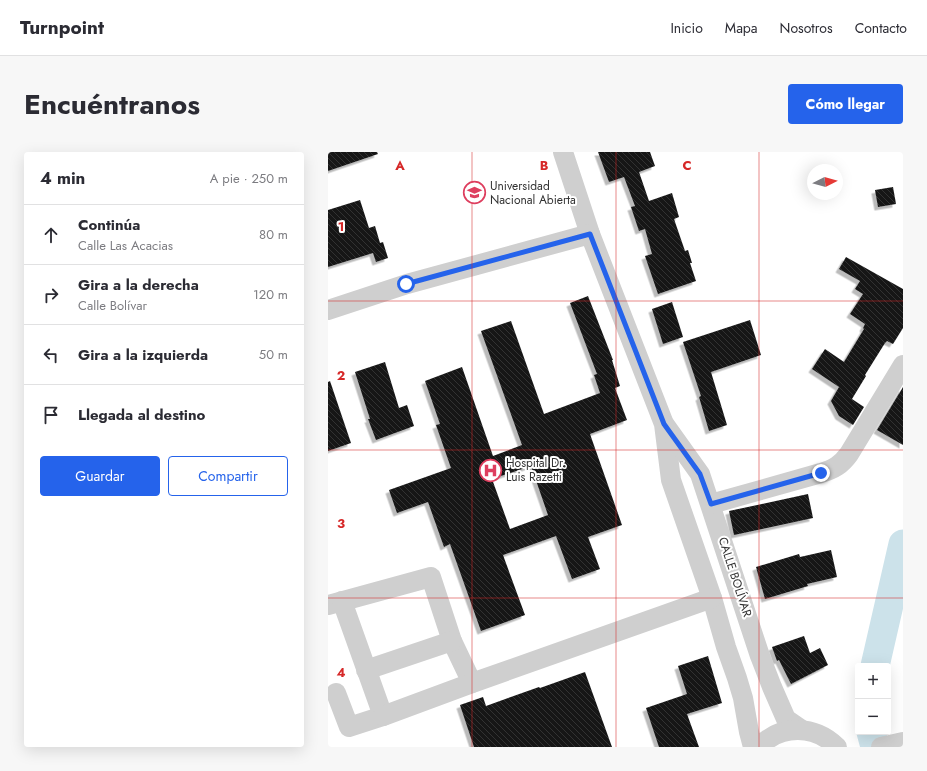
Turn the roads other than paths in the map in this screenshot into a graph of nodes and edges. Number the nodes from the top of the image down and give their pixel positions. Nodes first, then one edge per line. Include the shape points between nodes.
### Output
1 (563, 152) edge
2 (590, 234) junction
3 (328, 310) edge
4 (903, 365) edge
5 (664, 424) junction
6 (711, 504) junction
7 (712, 598) junction
8 (335, 603) edge
9 (452, 641) junction
10 (366, 670) junction
11 (472, 683) junction
12 (336, 693) dead end
13 (383, 716) junction
14 (802, 730) junction
15 (830, 741) edge
16 (753, 747) edge
17 (759, 747) edge
18 (845, 747) edge

1 - 2 street, CALLE BOLÍVAR
2 - 3 street via 406,284
2 - 5 street, CALLE BOLÍVAR
4 - 6 street via 842,464 821,473
5 - 6 street, CALLE BOLÍVAR via 700,474
5 - 7 street, CALLE BOLÍVAR via 670,480
6 - 14 street, CALLE BOLÍVAR via 772,687 786,719
7 - 11 street
7 - 16 street, CALLE BOLÍVAR via 743,698
8 - 9 street via 431,578
8 - 10 street
9 - 10 street
9 - 11 street
10 - 13 street
11 - 13 street
12 - 13 street via 349,728
14 - 15 street
14 - 17 street via 776,734
15 - 18 street

